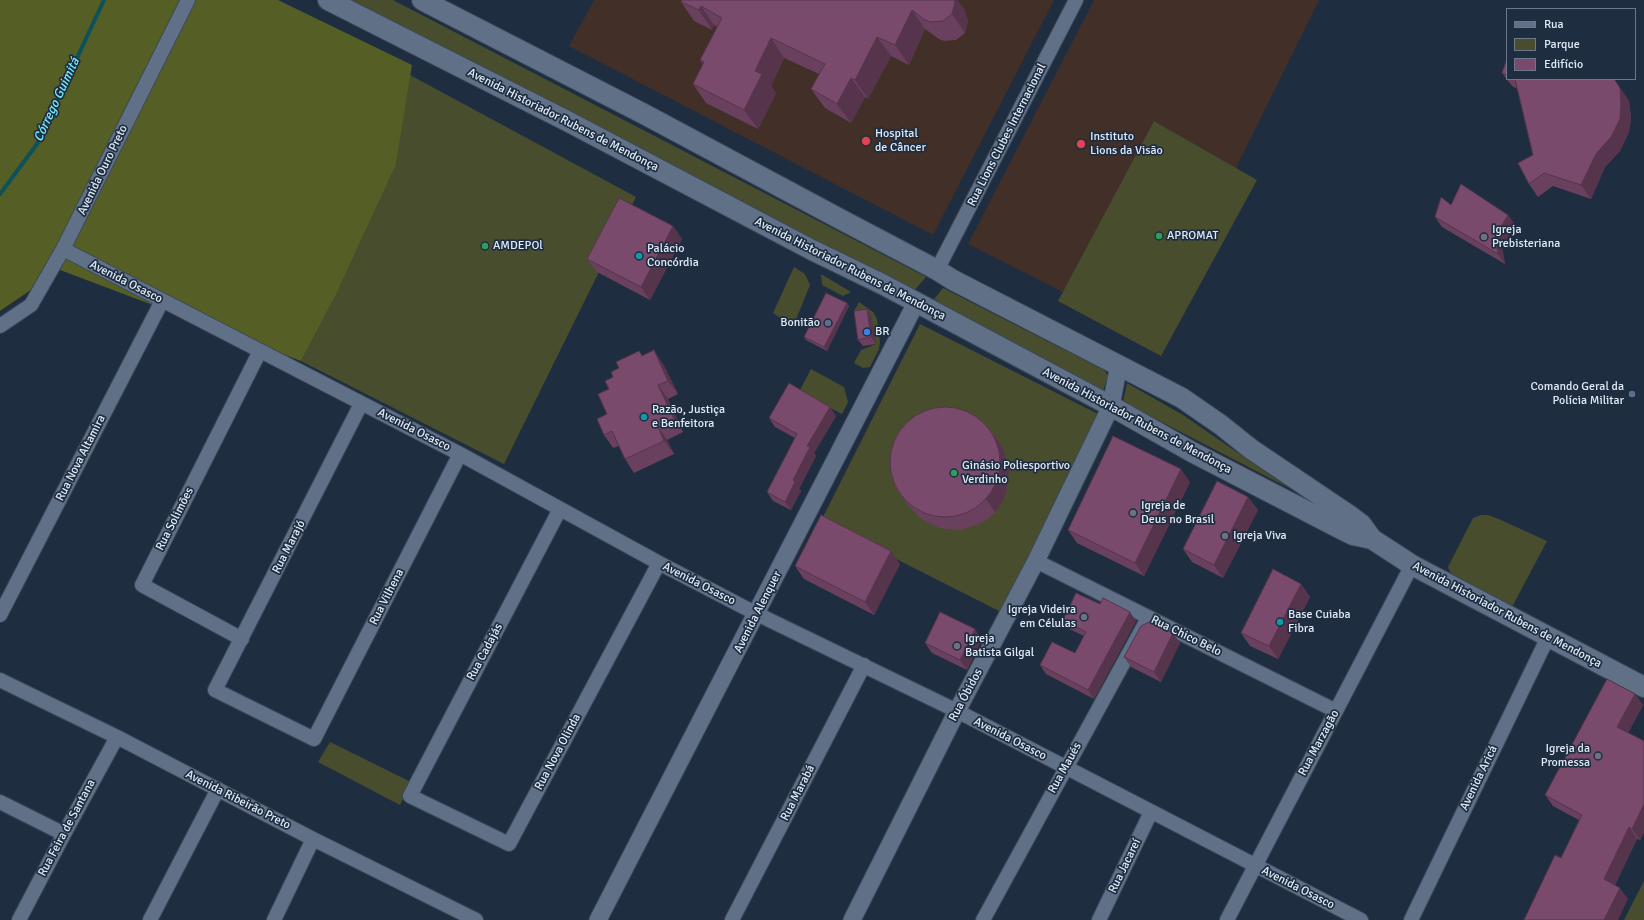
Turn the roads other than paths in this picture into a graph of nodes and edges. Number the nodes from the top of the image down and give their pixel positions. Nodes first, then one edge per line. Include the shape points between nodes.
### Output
1 (188, 0) edge
2 (328, 0) edge
3 (422, 0) edge
4 (1076, 0) edge
5 (64, 250) junction
6 (937, 270) junction
7 (162, 301) junction
8 (916, 303) junction
9 (0, 326) edge
10 (260, 351) junction
11 (1119, 364) junction
12 (362, 404) junction
13 (1111, 406) junction
14 (1251, 449) junction
15 (460, 454) junction
16 (1225, 469) junction
17 (560, 509) junction
18 (1372, 539) junction
19 (1036, 561) junction
20 (659, 563) junction
21 (1412, 565) junction
22 (757, 614) junction
23 (0, 615) edge
24 (1148, 618) junction
25 (1548, 637) junction
26 (242, 639) junction
27 (864, 665) junction
28 (0, 680) edge
29 (1644, 687) edge
30 (216, 690) joint
31 (1336, 711) junction
32 (957, 712) junction
33 (116, 737) junction
34 (1065, 768) junction
35 (218, 789) junction
36 (410, 796) joint
37 (0, 802) edge
38 (1151, 812) junction
39 (64, 834) junction
40 (313, 839) junction
41 (1255, 865) junction
42 (1355, 919) edge
43 (19, 920) edge
44 (150, 920) edge
45 (274, 920) edge
46 (476, 920) edge
47 (598, 920) edge
48 (732, 920) edge
49 (852, 920) edge
50 (983, 920) edge
51 (1099, 920) edge
52 (1227, 920) edge
53 (1411, 920) edge

1 - 5 street, Avenida Ouro Preto
2 - 8 main road, Avenida Historiador Rubens de Mendonça
3 - 6 main road, Avenida Historiador Rubens de Mendonça via 644,114
4 - 6 street, Rua Lions Clubes Internacional
5 - 7 street, Avenida Osasco
5 - 9 street, Avenida Ouro Preto via 31,305
6 - 11 main road, Avenida Historiador Rubens de Mendonça
7 - 10 street, Avenida Osasco
7 - 23 street, Rua Nova Altamira
8 - 13 main road, Avenida Historiador Rubens de Mendonça
8 - 22 street, Avenida Alenquer
10 - 12 street, Avenida Osasco
10 - 26 street, Rua Solimões via 142,585
11 - 13 street, Rua Óbidos
11 - 14 main road, Avenida Historiador Rubens de Mendonça via 1182,398 1222,425
12 - 15 street, Avenida Osasco
12 - 26 street, Rua Marajó
13 - 16 main road, Avenida Historiador Rubens de Mendonça
13 - 19 street, Rua Óbidos
14 - 16 main road via 1244,458
14 - 18 main road, Avenida Historiador Rubens de Mendonça via 1349,515 1361,524
15 - 17 street, Avenida Osasco
15 - 30 street, Rua Vilhena via 314,739
16 - 18 main road, Avenida Historiador Rubens de Mendonça via 1342,530
17 - 20 street, Avenida Osasco
17 - 36 street, Rua Cadajás
18 - 21 main road, Avenida Historiador Rubens de Mendonça
19 - 24 street, Rua Chico Belo
19 - 32 street, Rua Óbidos
20 - 22 street, Avenida Osasco
20 - 36 street, Rua Nova Olinda via 509,844
21 - 25 main road, Avenida Historiador Rubens de Mendonça
21 - 31 street, Rua Marzagão
22 - 27 street, Avenida Osasco
22 - 47 street, Avenida Alenquer
24 - 31 street, Rua Chico Belo
24 - 34 street, Rua Maués
25 - 29 main road, Avenida Historiador Rubens de Mendonça
25 - 53 street, Avenida Aricá
26 - 30 street, Rua Marajó
27 - 32 street, Avenida Osasco
27 - 48 street, Rua Marabá
28 - 33 street, Avenida Ribeirão Preto
31 - 41 street, Rua Marzagão
32 - 34 street, Avenida Osasco
32 - 49 street, Rua Óbidos
33 - 35 street, Avenida Ribeirão Preto
33 - 39 street, Rua Feira de Santana
34 - 38 street, Avenida Osasco
34 - 50 street, Rua Maués
35 - 40 street, Avenida Ribeirão Preto
35 - 44 street
37 - 39 street
38 - 41 street, Avenida Osasco
38 - 51 street, Rua Jacareí
39 - 43 street, Rua Feira de Santana
40 - 45 street
40 - 46 street, Avenida Ribeirão Preto
41 - 42 street, Avenida Osasco
41 - 52 street, Rua Marzagão

